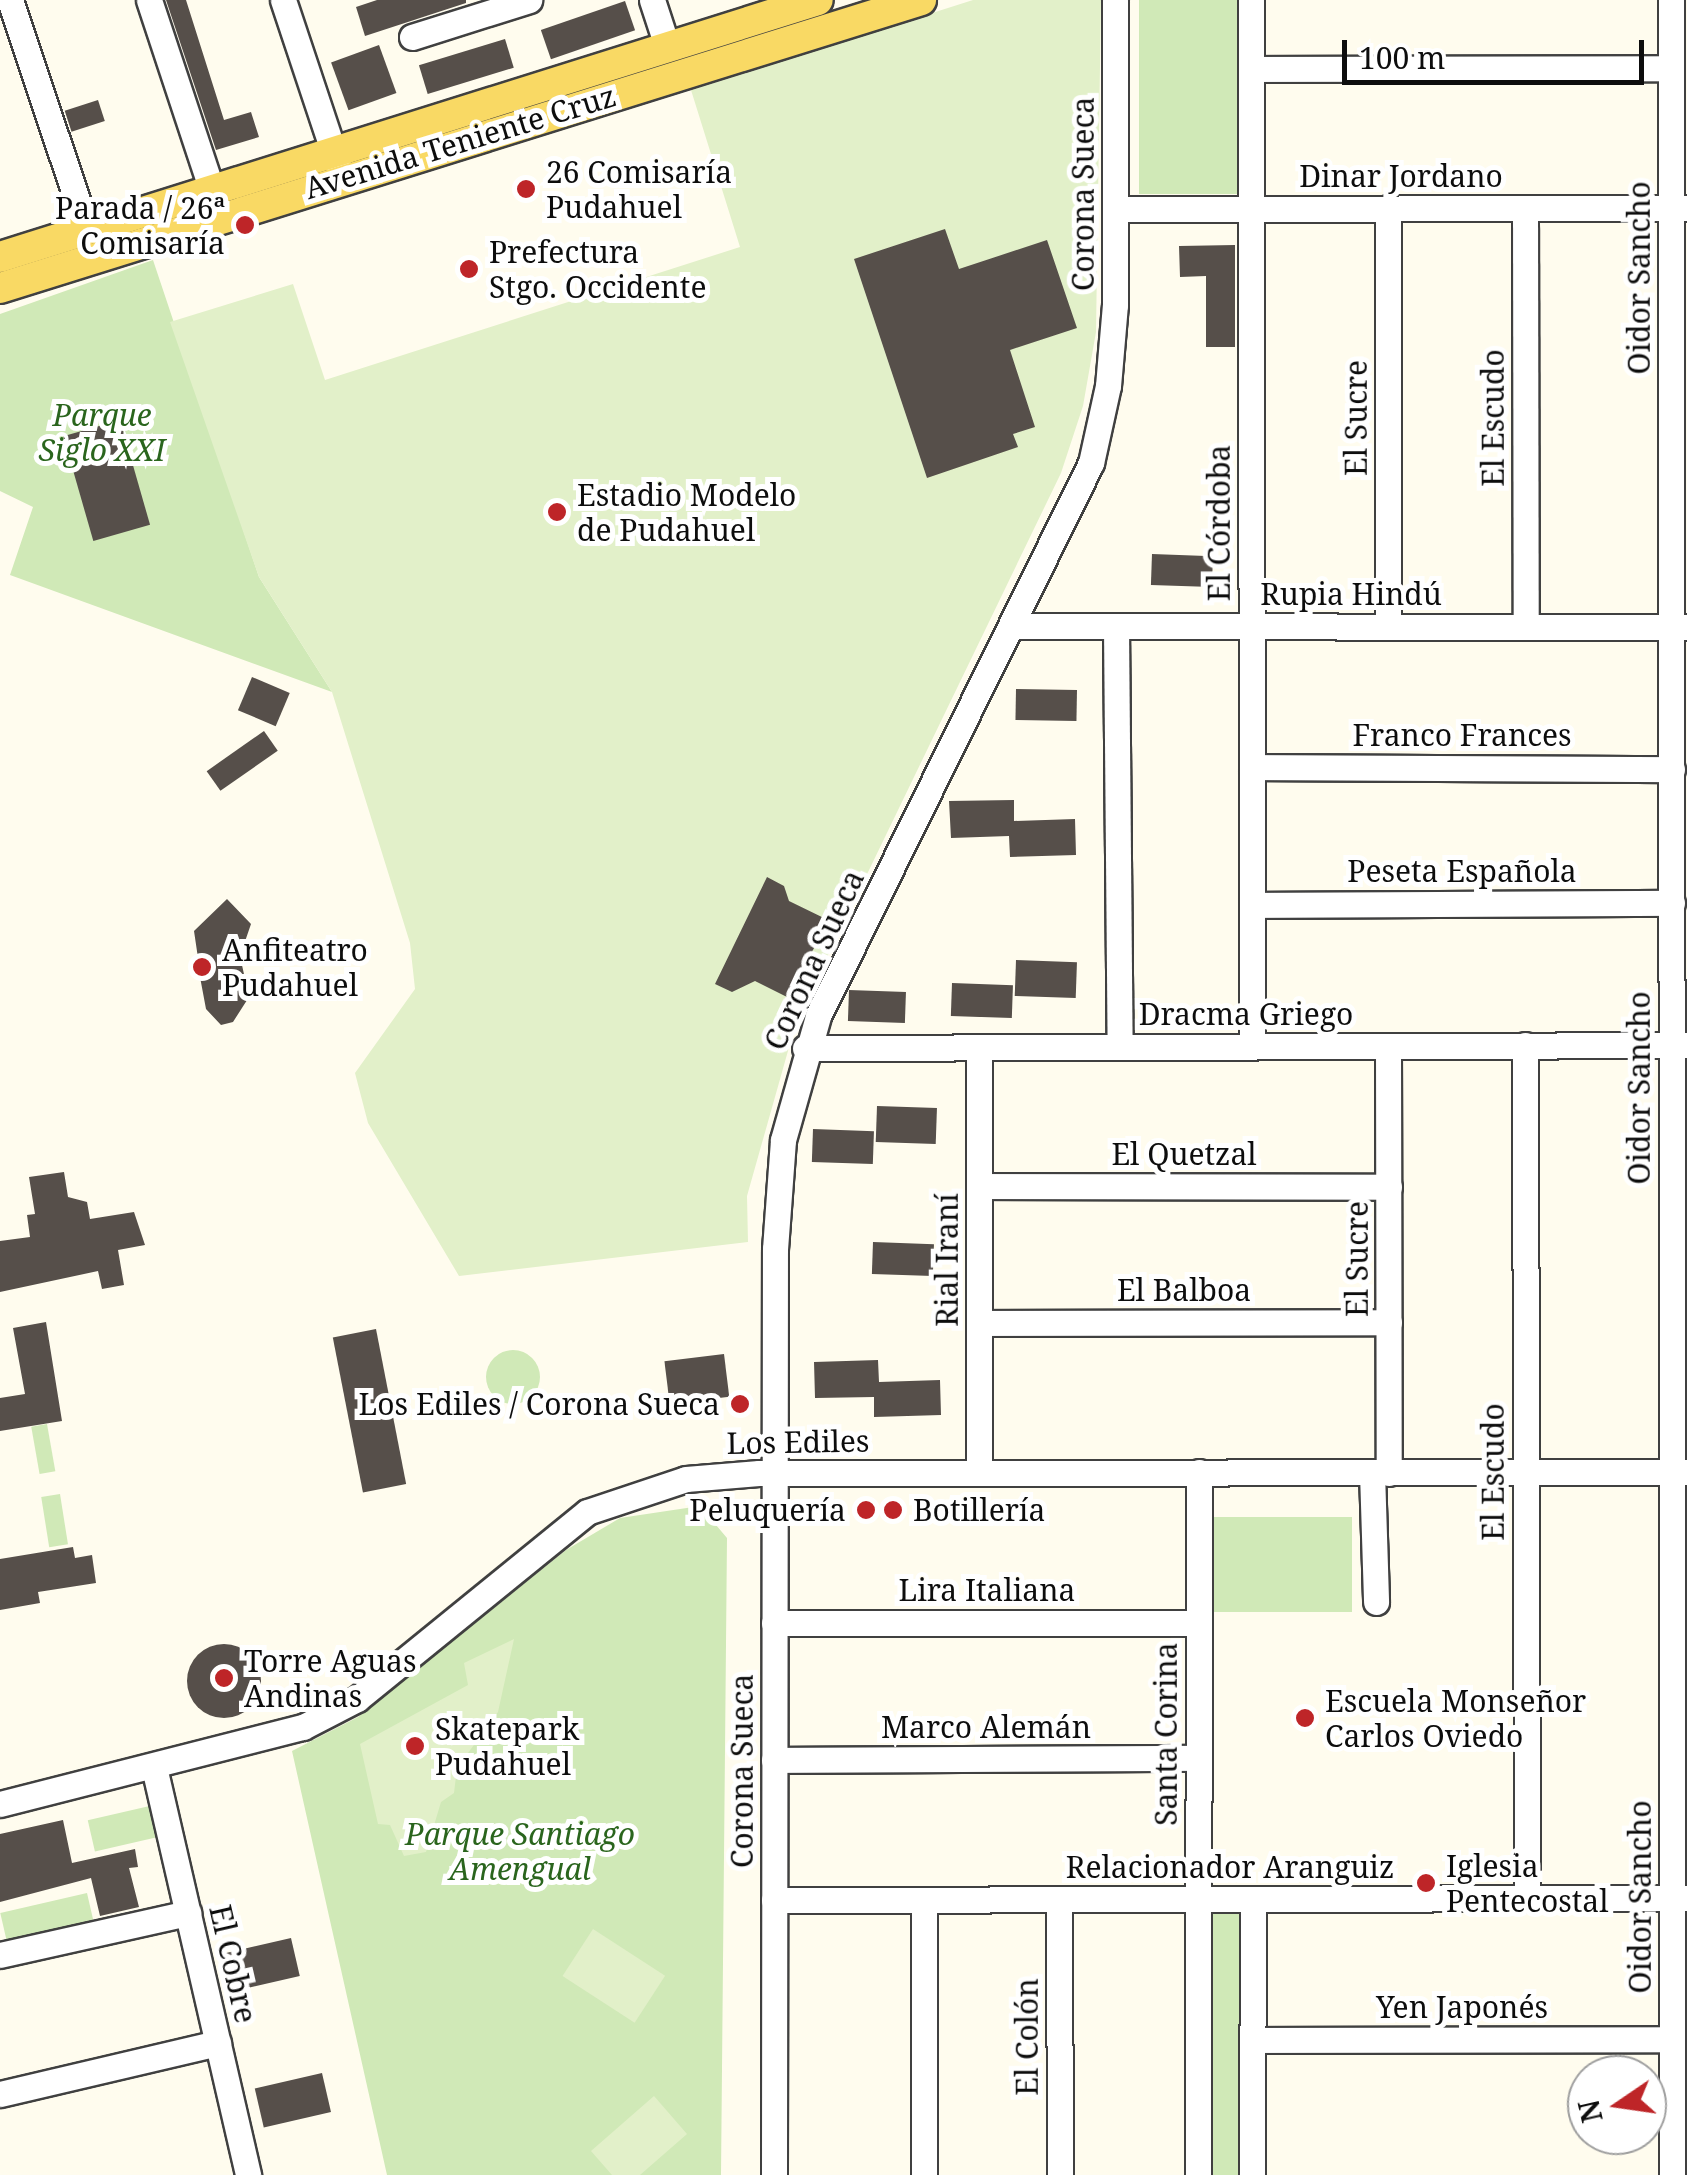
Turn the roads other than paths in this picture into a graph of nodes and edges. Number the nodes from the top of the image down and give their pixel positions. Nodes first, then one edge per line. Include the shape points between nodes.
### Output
1 (10, 0) edge
2 (148, 0) edge
3 (283, 0) edge
4 (529, 0) edge
5 (652, 0) edge
6 (922, 0) edge
7 (1115, 0) edge
8 (1251, 0) edge
9 (1671, 0) edge
10 (812, 1) edge
11 (412, 37) dead end
12 (667, 46) junction
13 (1671, 68) junction
14 (1252, 69) junction
15 (338, 165) junction
16 (212, 190) junction
17 (1252, 208) junction
18 (1388, 208) junction
19 (1524, 208) junction
20 (1679, 208) edge
21 (1115, 209) junction
22 (88, 230) junction
23 (0, 257) edge
24 (0, 288) edge
25 (1016, 626) junction
26 (1116, 627) junction
27 (1252, 627) junction
28 (1388, 627) junction
29 (1526, 627) junction
30 (1679, 627) edge
31 (1252, 767) junction
32 (1672, 768) junction
33 (1672, 903) junction
34 (1252, 905) junction
35 (1679, 1044) edge
36 (1525, 1045) junction
37 (1252, 1046) junction
38 (1388, 1046) junction
39 (1120, 1047) junction
40 (805, 1048) junction
41 (979, 1048) junction
42 (979, 1186) junction
43 (1389, 1186) junction
44 (979, 1322) junction
45 (1389, 1322) junction
46 (1199, 1472) junction
47 (1381, 1472) junction
48 (1526, 1472) junction
49 (1680, 1472) edge
50 (774, 1473) junction
51 (979, 1473) junction
52 (1376, 1602) dead end
53 (1199, 1622) junction
54 (774, 1623) junction
55 (1199, 1758) junction
56 (774, 1760) junction
57 (154, 1767) junction
58 (0, 1804) edge
59 (1680, 1898) edge
60 (1526, 1899) junction
61 (774, 1900) junction
62 (924, 1900) junction
63 (1059, 1900) junction
64 (1198, 1900) junction
65 (1253, 1900) junction
66 (188, 1913) junction
67 (0, 1955) edge
68 (1672, 2039) junction
69 (1252, 2040) junction
70 (218, 2043) junction
71 (0, 2094) edge
72 (248, 2175) edge
73 (774, 2175) edge
74 (924, 2175) edge
75 (1060, 2175) edge
76 (1198, 2175) edge
77 (1252, 2175) edge
78 (1672, 2175) edge

1 - 22 street
2 - 16 street
3 - 15 street
4 - 11 street
5 - 12 street
6 - 15 main road, Avenida Teniente Cruz
7 - 21 street, Corona Sueca
8 - 14 street, El Córdoba
9 - 13 street, Oidor Sancho
10 - 12 main road, Avenida Teniente Cruz
12 - 15 main road, Avenida Teniente Cruz
13 - 14 street
13 - 20 street, Oidor Sancho
14 - 17 street, El Córdoba
15 - 16 main road, Avenida Teniente Cruz
15 - 24 main road, Avenida Teniente Cruz
16 - 22 main road, Avenida Teniente Cruz
17 - 18 street, Dinar Jordano
17 - 21 street, Dinar Jordano
17 - 27 street, El Córdoba
18 - 19 street, Dinar Jordano
18 - 28 street, El Sucre
19 - 20 street, Dinar Jordano
19 - 29 street, El Escudo
20 - 30 street, Oidor Sancho
21 - 25 street, Corona Sueca via 1113,346 1097,444
22 - 23 main road, Avenida Teniente Cruz
25 - 26 street, Rupia Hindú
25 - 40 street, Corona Sueca
26 - 27 street, Rupia Hindú
26 - 39 street
27 - 28 street, Rupia Hindú
27 - 31 street, El Córdoba
28 - 29 street, Rupia Hindú
29 - 30 street, Rupia Hindú
30 - 32 street, Oidor Sancho
31 - 32 street, Franco Frances
31 - 34 street, El Córdoba
32 - 33 street, Oidor Sancho
33 - 34 street, Peseta Española
33 - 35 street, Oidor Sancho
34 - 37 street, El Córdoba
35 - 36 street, Dracma Griego
35 - 49 street, Oidor Sancho
36 - 38 street, Dracma Griego
36 - 48 street, El Escudo
37 - 38 street, Dracma Griego
37 - 39 street, Dracma Griego
38 - 43 street, El Sucre
39 - 41 street, Dracma Griego
40 - 41 street, Dracma Griego
40 - 50 street, Corona Sueca via 788,1109 775,1214
41 - 42 street, Rial Iraní
42 - 43 street, El Quetzal
42 - 44 street, Rial Iraní
43 - 45 street, El Sucre
44 - 45 street, El Balboa
44 - 51 street, Rial Iraní
45 - 47 street, El Sucre
46 - 47 street, Los Ediles
46 - 51 street, Los Ediles
46 - 53 street, Santa Corina
47 - 48 street, Los Ediles
47 - 52 street, El Sucre
48 - 49 street, Los Ediles
48 - 60 street, El Escudo
49 - 59 street, Oidor Sancho
50 - 51 street, Los Ediles
50 - 54 street, Corona Sueca
50 - 57 street, Los Ediles via 686,1479 588,1512 357,1700 270,1740
53 - 54 street, Lira Italiana
53 - 55 street, Santa Corina
54 - 56 street, Corona Sueca
55 - 56 street, Marco Alemán
55 - 64 street, Santa Corina
56 - 61 street, Corona Sueca
57 - 58 street, Los Ediles
57 - 66 street, El Cobre
59 - 60 street, Relacionador Aranguiz
59 - 68 street, Oidor Sancho
60 - 65 street, Relacionador Aranguiz
61 - 62 street, Relacionador Aranguiz
61 - 73 street, Corona Sueca
62 - 63 street, Relacionador Aranguiz
62 - 74 street
63 - 64 street, Relacionador Aranguiz
63 - 75 street, El Colón
64 - 65 street, Relacionador Aranguiz
64 - 76 street, Santa Corina
65 - 69 street
66 - 67 street
66 - 70 street, El Cobre
68 - 69 street, Yen Japonés
68 - 78 street, Oidor Sancho
69 - 77 street
70 - 71 street
70 - 72 street, El Cobre

